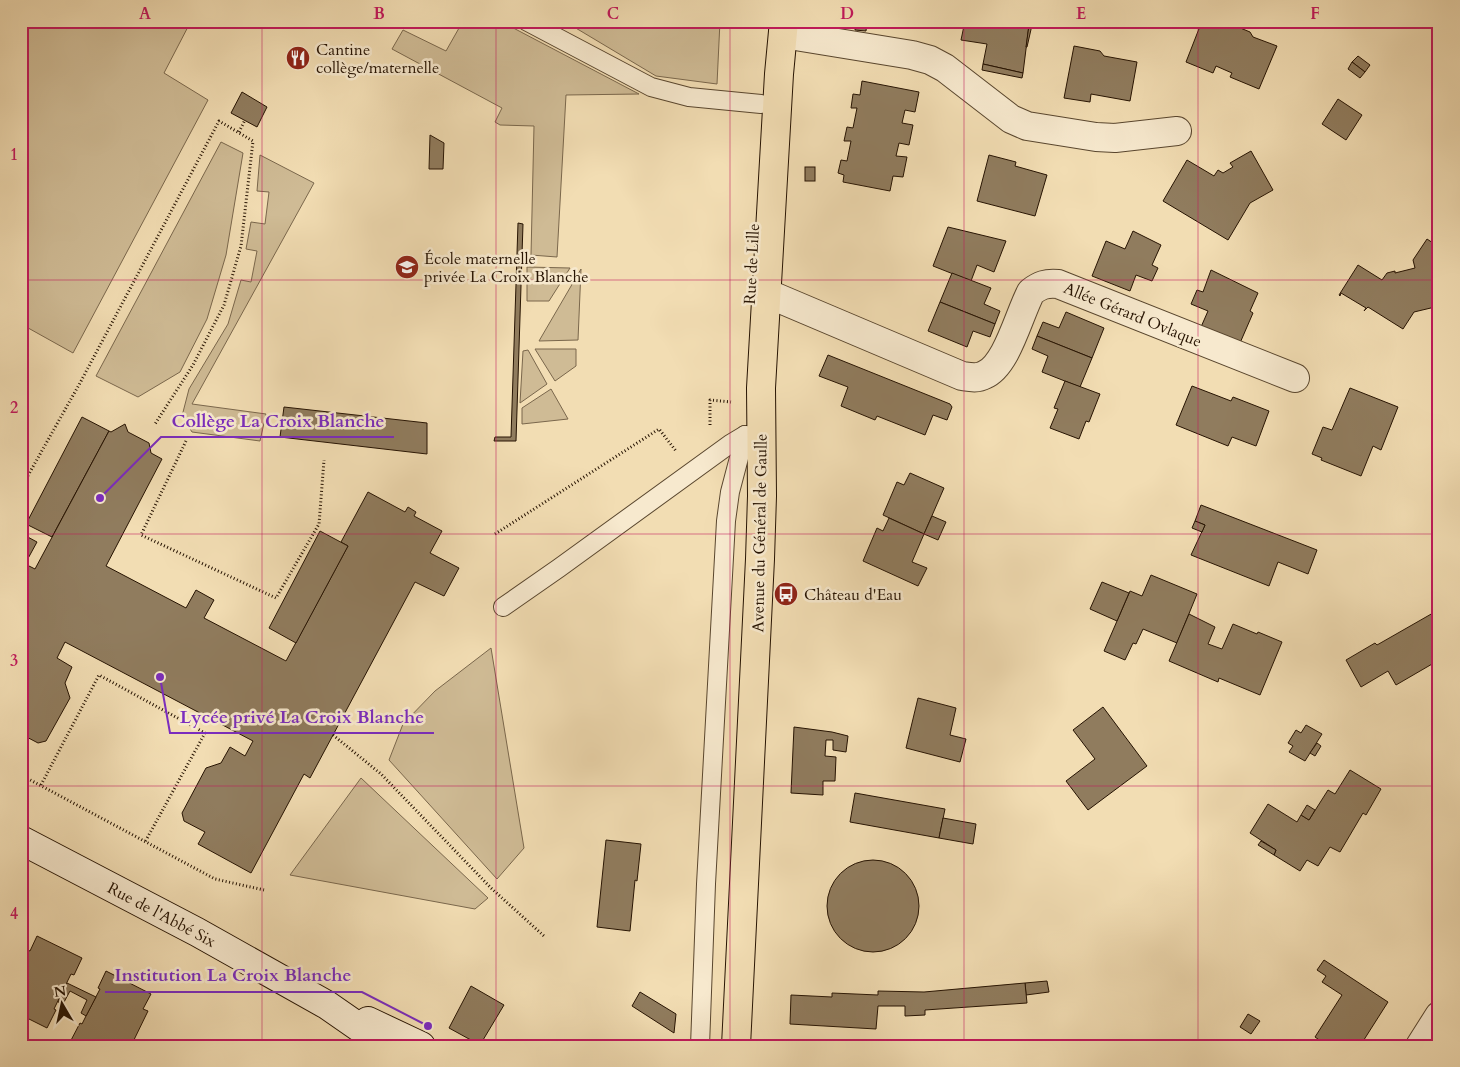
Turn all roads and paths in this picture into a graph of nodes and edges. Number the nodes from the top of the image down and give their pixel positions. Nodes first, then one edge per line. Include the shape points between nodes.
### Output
1 (526, 21) edge
2 (778, 25) edge
3 (761, 104) junction
4 (245, 120) dead end
5 (1177, 131) dead end
6 (239, 132) junction
7 (766, 293) junction
8 (1295, 378) dead end
9 (744, 403) junction
10 (155, 424) dead end
11 (710, 431) dead end
12 (745, 435) junction
13 (186, 441) dead end
14 (683, 448) dead end
15 (324, 460) dead end
16 (21, 488) edge
17 (744, 508) joint
18 (495, 534) dead end
19 (503, 607) dead end
20 (333, 735) dead end
21 (21, 774) edge
22 (41, 786) junction
23 (21, 840) edge
24 (145, 842) junction
25 (264, 890) dead end
26 (544, 936) dead end
27 (327, 1004) junction
28 (1439, 1016) edge
29 (386, 1046) edge
30 (421, 1046) edge
31 (700, 1046) edge
32 (718, 1046) edge
33 (736, 1046) edge
34 (1420, 1046) edge

1 - 3 lane via 651,87 689,97
2 - 3 main road, Rue de Lille
2 - 5 street via 930,60 1011,119 1027,126 1115,138
2 - 7 main road, Avenue du Général de Gaulle
3 - 9 main road, Rue de Lille
4 - 6 path
6 - 10 path via 253,141 241,246 224,306 193,365
6 - 16 path via 219,121
7 - 8 street, Allée Gérard Ovlaque via 972,378 984,376 1001,362 1031,292 1047,283 1058,284
7 - 33 main road, Avenue du Général de Gaulle via 761,388 760,559
9 - 11 path via 710,400
9 - 12 main road, Rue de Lille
12 - 17 main road, Rue de Lille
12 - 19 lane
12 - 31 lane via 726,521
13 - 15 path via 142,535 276,598 319,524
14 - 18 path via 676,452 659,429
17 - 32 main road, Avenue du Général de Gaulle
20 - 26 path via 381,774 491,888
21 - 22 path
22 - 24 path
22 - 24 path via 99,675 205,733
23 - 27 street, Rue de l'Abbé Six
24 - 25 path via 215,879
27 - 29 street, Rue de l'Abbé Six
27 - 30 street, Rue de l'Abbé Six
28 - 34 street

